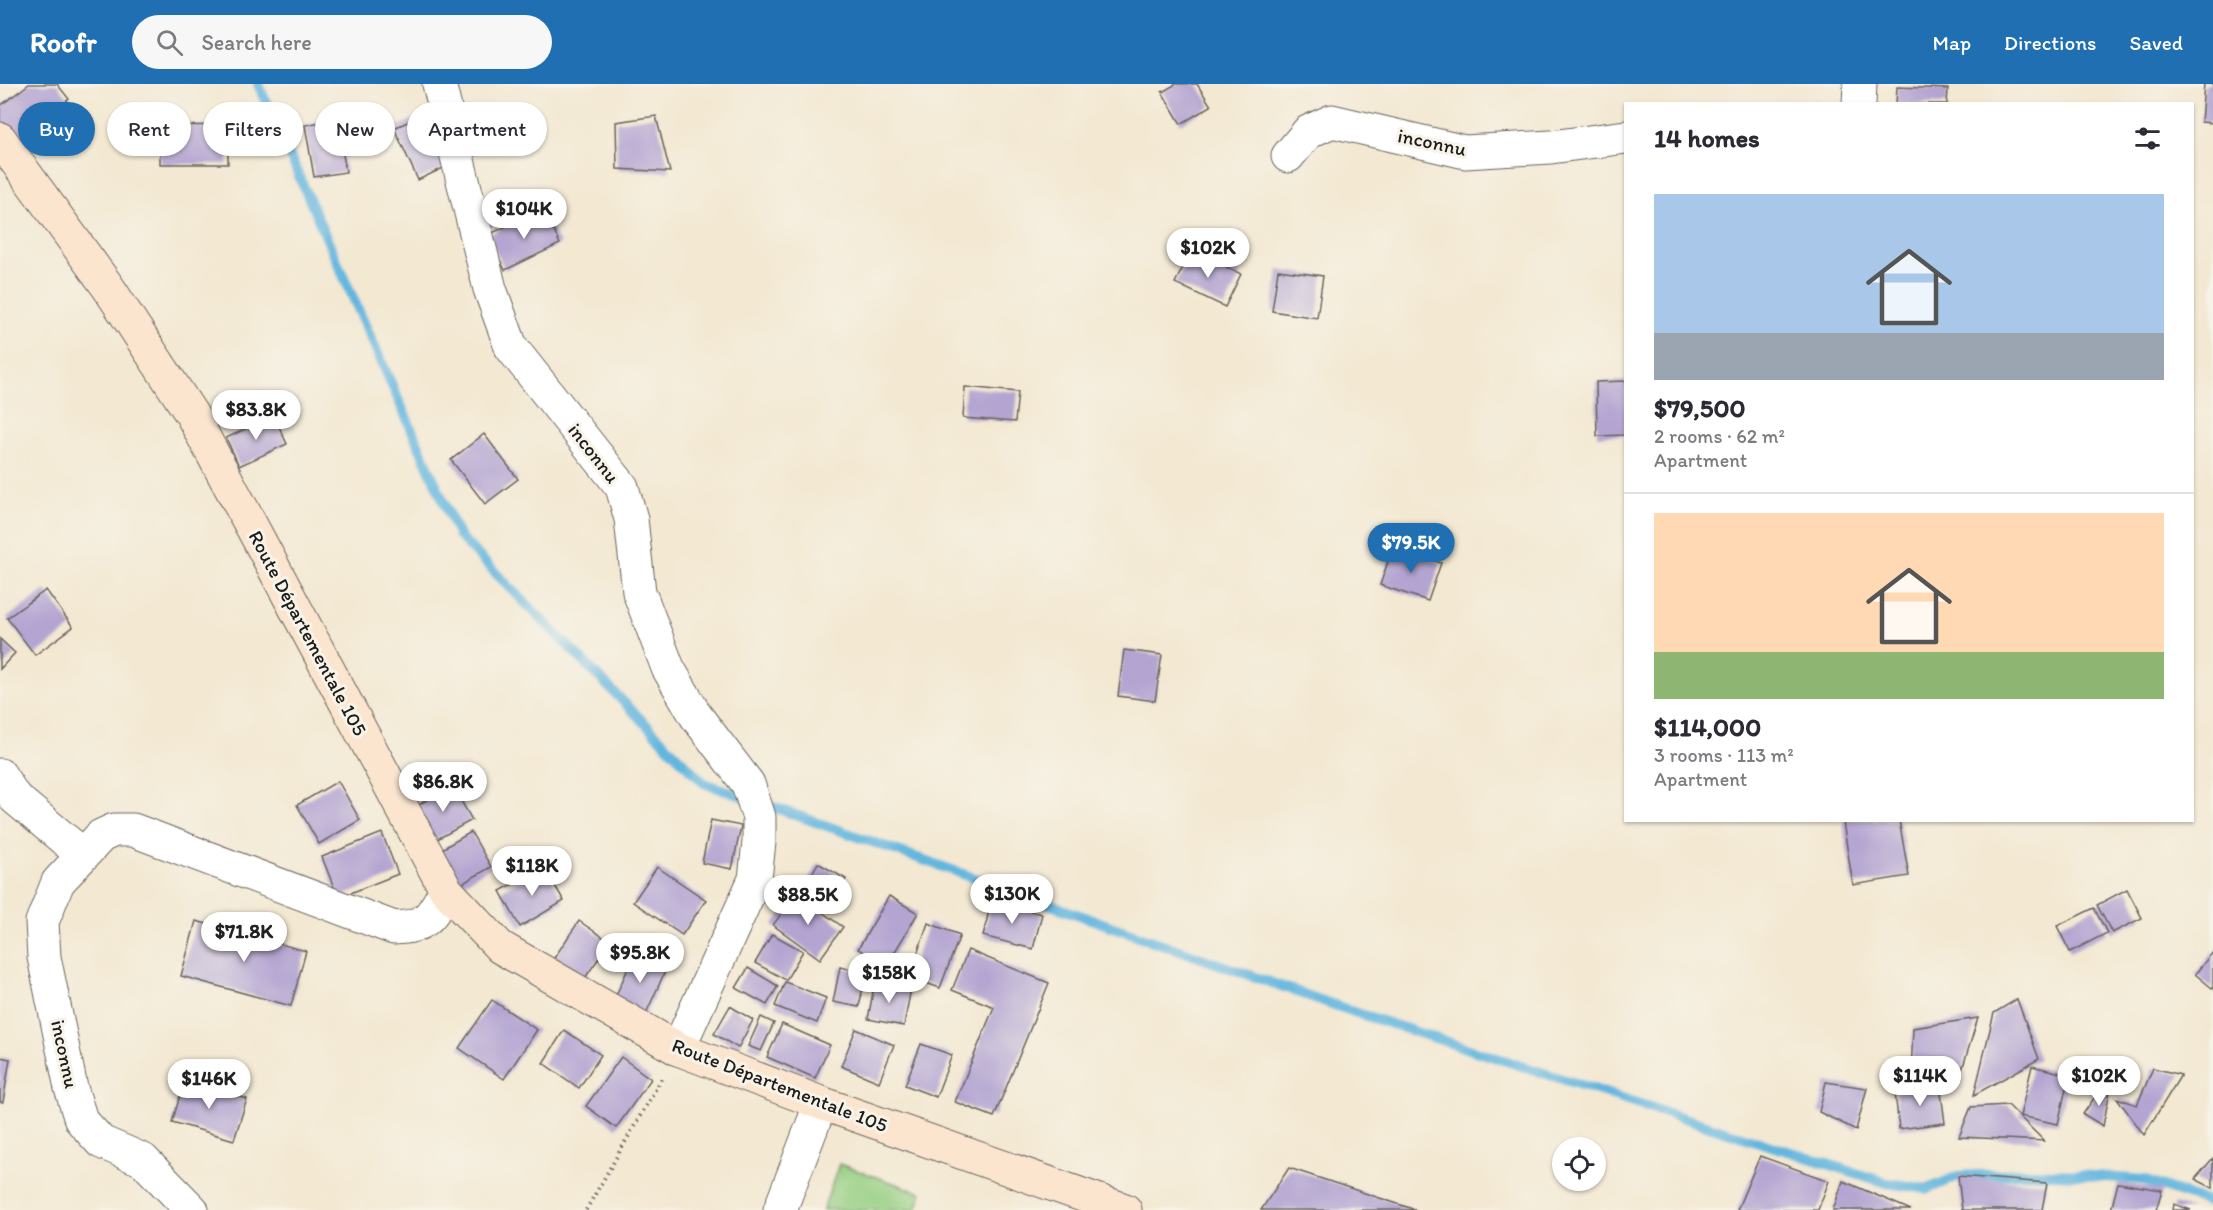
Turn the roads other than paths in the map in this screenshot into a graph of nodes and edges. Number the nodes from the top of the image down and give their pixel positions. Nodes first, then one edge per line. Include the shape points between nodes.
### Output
1 (439, 84) edge
2 (1860, 84) edge
3 (1858, 102) edge
4 (1624, 137) edge
5 (0, 139) edge
6 (1288, 156) dead end
7 (0, 775) edge
8 (83, 855) junction
9 (446, 890) junction
10 (678, 1049) junction
11 (821, 1103) junction
12 (192, 1210) edge
13 (780, 1210) edge
14 (1125, 1210) edge

1 - 10 street, inconnu via 490,289 511,347 622,487 631,519 639,592 669,668 696,716 748,784 759,817 754,879
2 - 3 street
4 - 6 street, inconnu via 1465,152 1332,121 1308,132
5 - 9 street, Route Départementale 105 via 108,287 192,415
7 - 8 street via 15,798
8 - 9 street, inconnu via 101,836 114,830 133,830 394,928 412,928 431,917
8 - 12 street, inconnu via 58,882 42,922 45,957 71,1088 81,1120 101,1142 143,1160
9 - 10 street, Route Départementale 105 via 500,947
10 - 11 street, Route Départementale 105
11 - 13 street
11 - 14 street, Route Départementale 105

